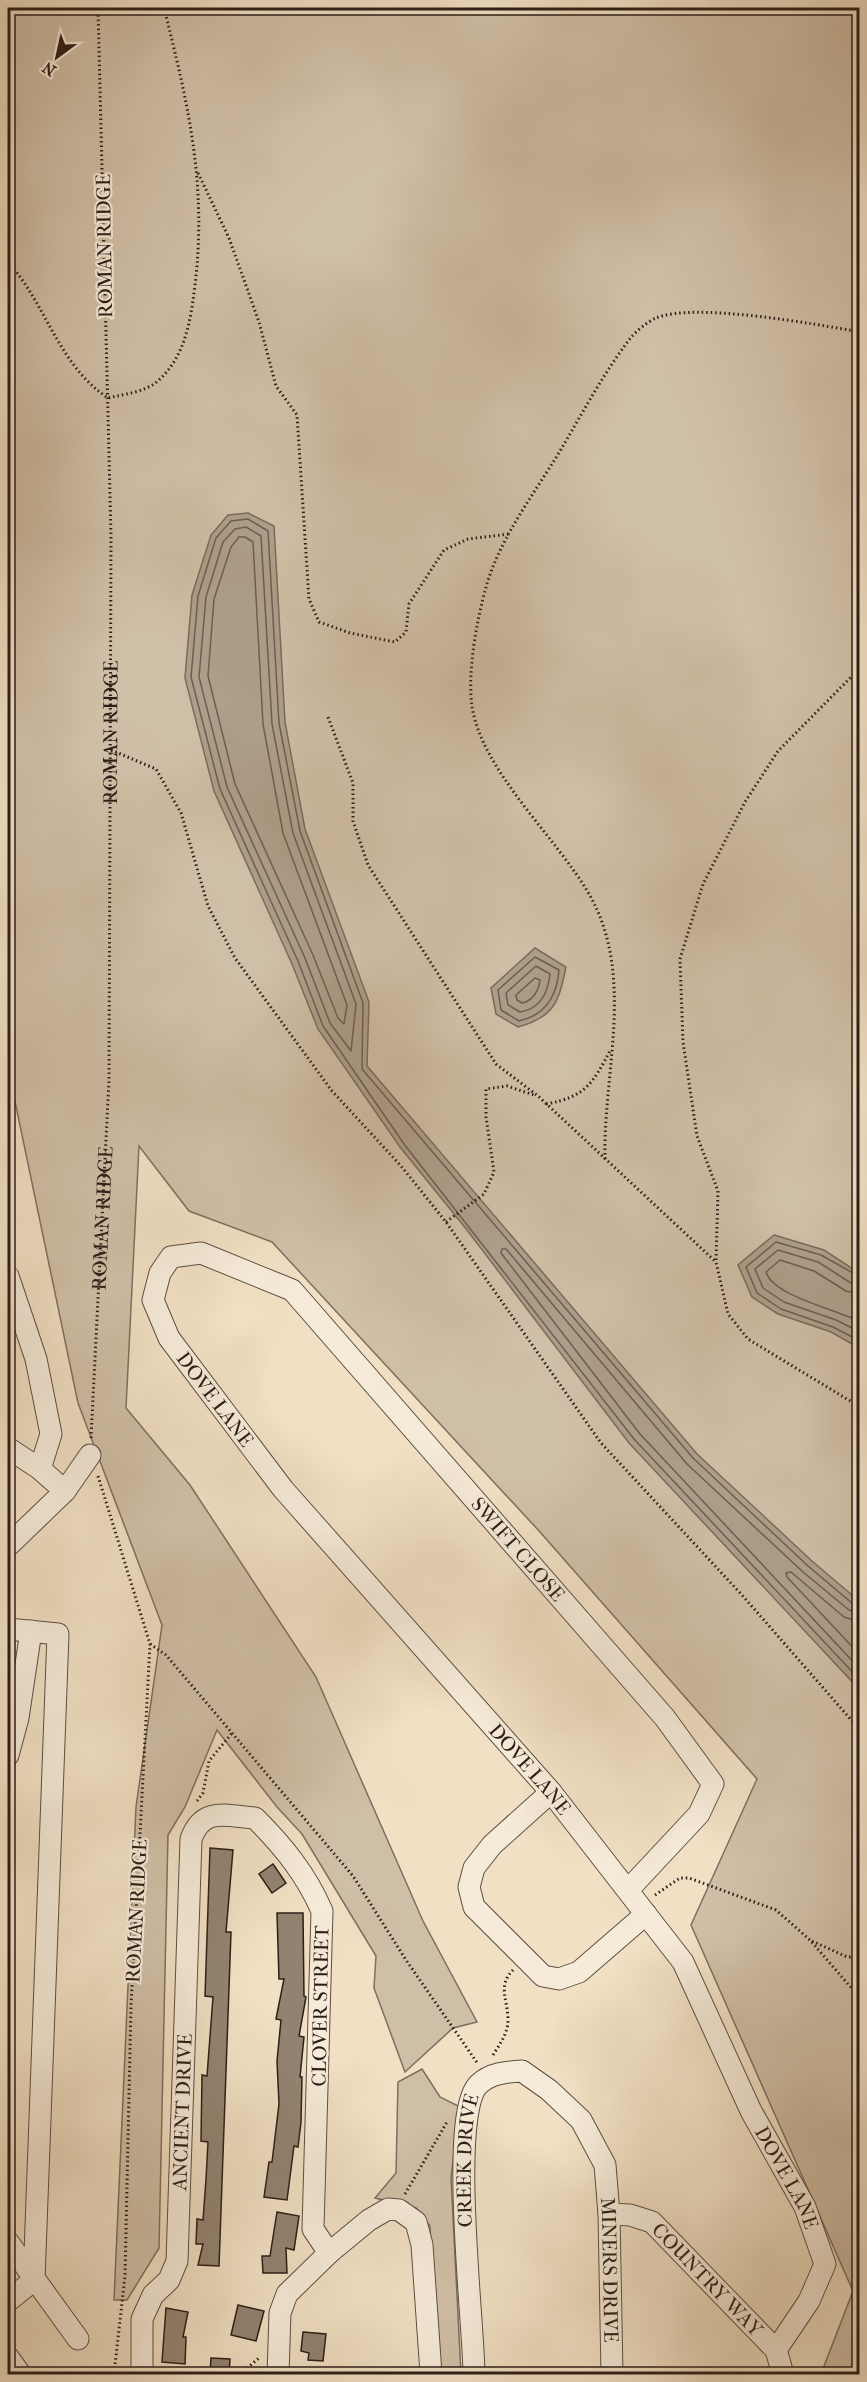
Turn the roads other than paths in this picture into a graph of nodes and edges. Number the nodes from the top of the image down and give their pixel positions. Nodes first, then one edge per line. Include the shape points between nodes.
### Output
1 (201, 1253) joint
2 (8, 1276) edge
3 (8, 1448) edge
4 (90, 1455) road end
5 (40, 1469) junction
6 (65, 1491) junction
7 (8, 1546) edge
8 (8, 1629) edge
9 (31, 1631) junction
10 (8, 1755) edge
11 (551, 1792) junction
12 (190, 1839) joint
13 (638, 1903) junction
14 (605, 2165) joint
15 (609, 2214) junction
16 (8, 2242) edge
17 (329, 2253) junction
18 (34, 2280) junction
19 (8, 2301) edge
20 (78, 2339) dead end
21 (776, 2350) junction
22 (8, 2357) edge
23 (20, 2374) edge
24 (142, 2374) edge
25 (278, 2374) edge
26 (431, 2374) edge
27 (474, 2374) edge
28 (612, 2374) edge
29 (783, 2374) edge

1 - 11 street, DOVE LANE via 171,1257 160,1273 153,1300 169,1338 283,1489
1 - 13 street, SWIFT CLOSE via 292,1290 665,1718 713,1784 699,1814
2 - 5 street via 36,1359 51,1434
3 - 5 street
4 - 6 street
5 - 6 street
6 - 7 street
8 - 9 street
9 - 10 street via 18,1718
9 - 18 street via 58,1634
11 - 13 street, DOVE LANE
11 - 13 street via 492,1845 474,1869 469,1887 474,1907 543,1976 560,1979 579,1972
12 - 17 street, CLOVER STREET via 196,1825 212,1815 255,1818 285,1848 313,1889 322,1911 313,2229
12 - 24 street, ANCIENT DRIVE via 177,2261 142,2319
13 - 21 street, DOVE LANE via 683,1962 751,2111 805,2206 825,2264 809,2301
14 - 15 street, MINERS DRIVE
14 - 27 street, CREEK DRIVE via 580,2120 522,2071 497,2073 478,2085 470,2098 464,2148
15 - 21 street, COUNTRY WAY via 652,2222
15 - 28 street, MINERS DRIVE
16 - 18 street
17 - 25 street via 288,2294 280,2313
17 - 26 street via 388,2209 399,2210 416,2222 422,2245
18 - 19 street
18 - 20 street
21 - 29 street, COUNTRY WAY
22 - 23 street

